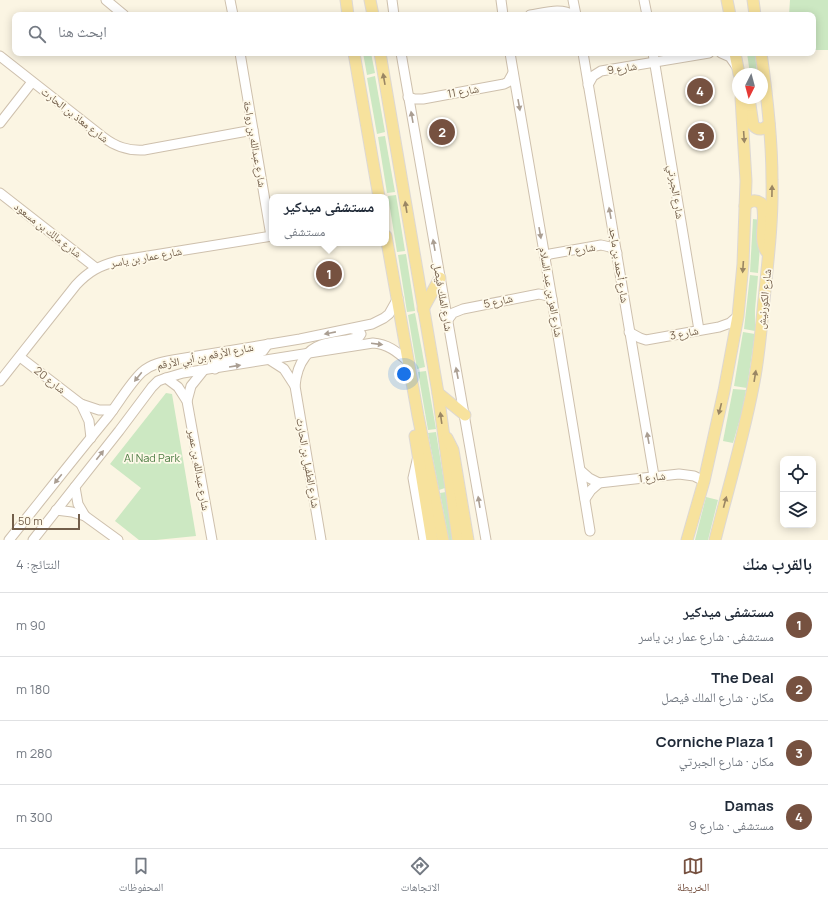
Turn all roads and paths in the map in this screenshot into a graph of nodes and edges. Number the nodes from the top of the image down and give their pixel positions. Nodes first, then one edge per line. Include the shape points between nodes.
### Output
1 (106, 0) edge
2 (230, 0) edge
3 (346, 0) edge
4 (370, 0) edge
5 (392, 0) edge
6 (501, 0) edge
7 (573, 0) edge
8 (644, 0) edge
9 (727, 0) edge
10 (753, 0) edge
11 (120, 12) edge
12 (232, 12) edge
13 (348, 12) edge
14 (372, 12) edge
15 (394, 12) edge
16 (503, 12) edge
17 (554, 12) edge
18 (567, 12) edge
19 (575, 12) edge
20 (646, 12) edge
21 (729, 12) edge
22 (755, 12) edge
23 (0, 56) edge
24 (241, 56) edge
25 (355, 56) edge
26 (381, 56) edge
27 (401, 56) edge
28 (510, 56) edge
29 (583, 56) edge
30 (654, 56) edge
31 (691, 56) edge
32 (728, 56) edge
33 (736, 56) edge
34 (761, 56) edge
35 (655, 62) junction
36 (737, 68) edge
37 (738, 68) edge
38 (513, 73) junction
39 (32, 82) junction
40 (588, 85) junction
41 (408, 97) junction
42 (741, 104) edge
43 (750, 104) edge
44 (0, 123) edge
45 (769, 124) junction
46 (253, 130) junction
47 (378, 194) edge
48 (2, 198) edge
49 (745, 206) junction
50 (269, 224) edge
51 (269, 236) edge
52 (388, 246) edge
53 (617, 253) junction
54 (769, 254) junction
55 (545, 259) junction
56 (96, 268) junction
57 (440, 278) junction
58 (398, 298) junction
59 (552, 299) junction
60 (423, 309) junction
61 (738, 316) junction
62 (447, 321) junction
63 (352, 329) junction
64 (699, 330) junction
65 (629, 332) junction
66 (268, 344) junction
67 (307, 354) junction
68 (20, 356) junction
69 (270, 360) junction
70 (409, 362) junction
71 (215, 369) junction
72 (203, 371) junction
73 (166, 378) junction
74 (0, 381) edge
75 (295, 386) junction
76 (438, 393) junction
77 (187, 401) junction
78 (81, 404) junction
79 (113, 410) junction
80 (465, 415) junction
81 (418, 416) junction
82 (443, 434) junction
83 (91, 438) junction
84 (418, 454) junction
85 (581, 471) junction
86 (654, 476) junction
87 (704, 481) junction
88 (599, 483) junction
89 (75, 487) junction
90 (584, 498) junction
91 (56, 510) junction
92 (85, 516) junction
93 (590, 531) dead end
94 (9, 540) edge
95 (33, 540) edge
96 (118, 540) edge
97 (212, 540) edge
98 (321, 540) edge
99 (424, 540) edge
100 (432, 540) edge
101 (443, 540) edge
102 (458, 540) edge
103 (468, 540) edge
104 (486, 540) edge
105 (687, 540) edge
106 (715, 540) edge

1 - 11 street
2 - 12 street
3 - 13 main road
4 - 14 main road
5 - 15 street
6 - 16 street
7 - 19 street
8 - 20 street
9 - 21 main road
10 - 22 main road
17 - 18 street
23 - 39 street, شارع معاذ بن الحارث
24 - 46 street, شارع عبدالله بن رواحة
25 - 47 main road
60 -> 26 main road, شارع الملك فيصل
27 - 41 street, شارع الملك فيصل
28 - 38 street, شارع العز بن عبد السلام
29 - 40 street, شارع أحمد بن ماجد
30 - 35 street, شارع الجبرتي
31 - 35 street, شارع 9
32 - 36 street
33 - 37 main road
34 - 45 main road, شارع الكورنيش
35 - 40 street, شارع 9 via 601,71 593,76
35 - 64 street, شارع الجبرتي
38 - 41 street, شارع 11 via 504,84 423,99
38 -> 55 street, شارع العز بن عبد السلام
39 - 44 street
39 - 46 street, شارع معاذ بن الحارث via 120,148 144,150
53 -> 40 street, شارع أحمد بن ماجد
57 -> 41 street, شارع الملك فيصل
42 -> 49 main road
43 - 45 main road via 752,125 760,130
54 -> 45 main road, شارع الكورنيش via 772,179
46 - 50 street, شارع عبدالله بن رواحة
48 - 56 street, شارع مالك بن مسعود
49 - 54 main road via 753,201 762,204 763,245
49 -> 61 main road
51 - 56 street, شارع عمار بن ياسر via 117,262
52 - 58 main road
53 - 55 street, شارع 7 via 610,247 601,245 550,254
53 - 65 street, شارع أحمد بن ماجد
106 -> 54 main road, شارع الكورنيش via 741,444 753,385
55 - 59 street, شارع العز بن عبد السلام
56 - 68 street, شارع عمار بن ياسر via 76,285
57 - 60 main road
57 - 62 street, شارع الملك فيصل
58 - 63 street, شارع الأرقم بن أبي الأرقم via 384,318
58 - 70 main road
59 - 62 street, شارع 5 via 538,294 470,307 453,312
59 - 85 street, شارع العز بن عبد السلام
60 - 76 main road, شارع الملك فيصل
61 - 64 street, شارع 3 via 725,325
61 -> 87 main road
80 -> 62 street, شارع الملك فيصل
63 -> 66 street, شارع الأرقم بن أبي الأرقم
63 - 67 street via 359,331 360,337 321,344
64 - 65 street, شارع 3 via 646,340
86 -> 65 street, شارع أحمد بن ماجد
66 - 71 street via 258,353 214,361 212,365
66 -> 79 street, شارع الأرقم بن أبي الأرقم via 157,363 142,371
67 - 69 street, شارع الأرقم بن أبي الأرقم
67 -> 70 street, شارع الأرقم بن أبي الأرقم via 373,342 387,346
67 - 75 street, شارع الطفيل بن الحارث via 299,367
68 - 74 street, شارع عمار بن ياسر
68 - 78 street, شارع 20
71 -> 69 street, شارع الأرقم بن أبي الأرقم
69 - 75 street, شارع الطفيل بن الحارث via 284,369
70 - 81 main road
71 - 72 street, شارع الأرقم بن أبي الأرقم
72 - 73 street, شارع الأرقم بن أبي الأرقم
72 - 77 street via 191,386
73 - 77 street, شارع عبدالله بن عمير via 178,387
89 -> 73 street, شارع الأرقم بن أبي الأرقم via 146,394 158,381
75 - 98 street, شارع الطفيل بن الحارث
76 - 80 main road
82 -> 76 main road, شارع الملك فيصل
77 - 97 street, شارع عبدالله بن عمير
78 - 79 street, شارع 20 via 99,410
78 - 83 street, شارع 20 via 89,421
79 - 83 street, شارع الأرقم بن أبي الأرقم
104 -> 80 street, شارع الملك فيصل
81 - 84 main road via 415,430
81 - 101 main road
82 - 102 main road, شارع الملك فيصل
82 - 103 main road via 448,438 453,450
83 -> 94 street, شارع الأرقم بن أبي الأرقم
84 - 99 street via 413,478
84 - 100 main road
85 - 88 street
85 - 90 street, شارع العز بن عبد السلام
86 - 87 street, شارع 1 via 684,474
86 - 88 street, شارع 1
87 - 105 main road
88 - 90 street
89 - 91 street, شارع الأرقم بن أبي الأرقم
89 - 92 street via 78,504
90 - 93 street, شارع العز بن عبد السلام
91 - 92 street
91 - 95 street, شارع الأرقم بن أبي الأرقم
92 - 96 street

